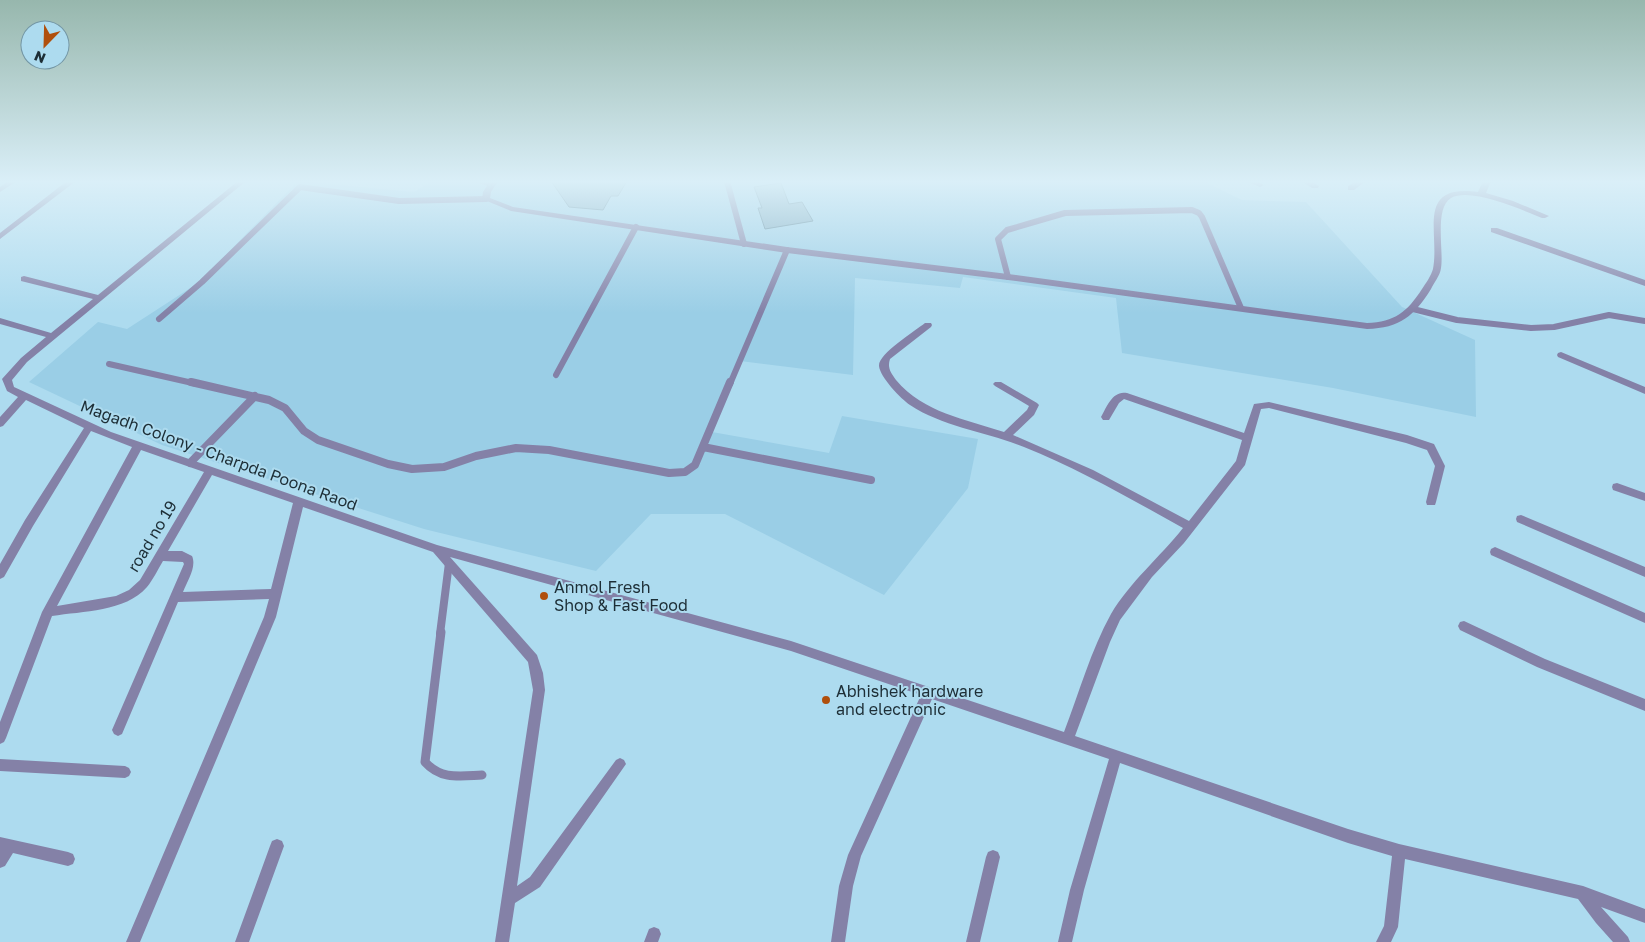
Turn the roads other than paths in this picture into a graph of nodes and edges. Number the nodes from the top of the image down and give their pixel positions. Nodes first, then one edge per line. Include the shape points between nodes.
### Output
1 (15, 225) edge
2 (188, 225) edge
3 (261, 225) edge
4 (616, 225) edge
5 (739, 225) edge
6 (1025, 225) edge
7 (1205, 225) edge
8 (1438, 225) edge
9 (636, 228) junction
10 (1494, 230) dead end
11 (0, 237) edge
12 (744, 244) junction
13 (786, 250) junction
14 (1008, 277) junction
15 (24, 279) dead end
16 (1645, 283) edge
17 (99, 298) junction
18 (1241, 308) junction
19 (1413, 309) junction
20 (159, 319) dead end
21 (0, 321) edge
22 (1645, 322) edge
23 (928, 325) dead end
24 (52, 336) junction
25 (1561, 355) dead end
26 (109, 364) dead end
27 (556, 375) dead end
28 (4, 381) edge
29 (998, 384) dead end
30 (1645, 392) edge
31 (24, 395) junction
32 (255, 396) junction
33 (1106, 417) dead end
34 (0, 423) edge
35 (89, 427) junction
36 (1006, 436) junction
37 (1248, 438) junction
38 (138, 446) junction
39 (703, 447) junction
40 (190, 463) junction
41 (210, 470) junction
42 (871, 480) dead end
43 (1617, 487) dead end
44 (1645, 497) edge
45 (299, 501) junction
46 (1431, 502) dead end
47 (1521, 519) dead end
48 (1190, 527) junction
49 (437, 549) junction
50 (1495, 552) dead end
51 (159, 556) junction
52 (449, 563) junction
53 (1645, 572) edge
54 (0, 574) edge
55 (277, 594) junction
56 (175, 597) junction
57 (48, 612) junction
58 (1645, 618) edge
59 (1464, 626) dead end
60 (929, 692) junction
61 (1645, 706) edge
62 (118, 730) dead end
63 (0, 738) edge
64 (1068, 739) junction
65 (1116, 755) junction
66 (620, 764) dead end
67 (0, 765) edge
68 (125, 772) dead end
69 (482, 775) dead end
70 (5, 845) edge
71 (277, 846) dead end
72 (1399, 851) junction
73 (993, 857) dead end
74 (68, 860) dead end
75 (0, 862) edge
76 (1583, 893) junction
77 (509, 899) junction
78 (1645, 916) edge
79 (133, 942) edge
80 (242, 942) edge
81 (502, 942) edge
82 (838, 942) edge
83 (974, 942) edge
84 (1065, 942) edge
85 (1382, 942) edge
86 (1623, 942) edge

1 - 11 street
2 - 17 street, Magadh Colony - Charpda Poona Raod
3 - 20 lane
4 - 9 street
5 - 12 lane
6 - 14 lane via 1007,230 998,239
7 - 18 lane
8 - 19 street via 1437,269
9 - 12 street
9 - 27 lane
10 - 16 street
12 - 13 street
13 - 14 street
13 - 39 lane
14 - 18 street
15 - 17 street
17 - 24 street, Magadh Colony - Charpda Poona Raod
18 - 19 street via 1379,326 1392,324
19 - 22 lane via 1457,320 1532,328 1554,327 1609,315
21 - 24 street
23 - 36 street via 887,357 884,369 902,393 932,413
24 - 28 street, Magadh Colony - Charpda Poona Raod
25 - 30 street
26 - 32 lane
28 - 31 street, Magadh Colony - Charpda Poona Raod
29 - 36 street via 1034,405 1032,412
31 - 34 street
31 - 35 street, Magadh Colony - Charpda Poona Raod
32 - 39 lane via 285,408 304,431 318,440 412,470 444,467 516,448 549,450 669,473 685,472 695,465
32 - 40 lane
33 - 37 street via 1115,400 1124,395
35 - 38 street, Magadh Colony - Charpda Poona Raod
35 - 54 street
36 - 48 street via 1106,480
37 - 46 street via 1254,411 1262,404 1426,444 1434,451 1440,466
37 - 48 street via 1241,462
38 - 40 street, Magadh Colony - Charpda Poona Raod
38 - 57 street
39 - 42 lane
40 - 41 street, Magadh Colony - Charpda Poona Raod
41 - 45 street, Magadh Colony - Charpda Poona Raod
41 - 51 street, road no 19
43 - 44 street
45 - 49 street, Magadh Colony - Charpda Poona Raod
45 - 55 street
47 - 53 street
48 - 64 street via 1116,616
49 - 52 street
49 - 60 street, Magadh Colony - Charpda Poona Raod via 792,646
50 - 58 street
51 - 56 street via 182,556 188,560
51 - 57 street, road no 19 via 144,583 133,594 118,601
52 - 69 lane via 425,762 432,771 444,776
52 - 77 street via 533,660 537,673 539,690
55 - 56 street
55 - 79 street
56 - 62 street
57 - 63 street
59 - 61 street via 1550,667
60 - 64 street, Magadh Colony - Charpda Poona Raod
60 - 82 street via 855,855 846,886
64 - 65 street, Magadh Colony - Charpda Poona Raod
65 - 72 street, Magadh Colony - Charpda Poona Raod
65 - 84 street
66 - 77 street via 535,882
67 - 68 street
70 - 74 street
70 - 75 street
71 - 80 street
72 - 76 street, Magadh Colony - Charpda Poona Raod
72 - 85 street via 1391,927
73 - 83 street
76 - 78 street, Magadh Colony - Charpda Poona Raod
76 - 86 street
77 - 81 street

